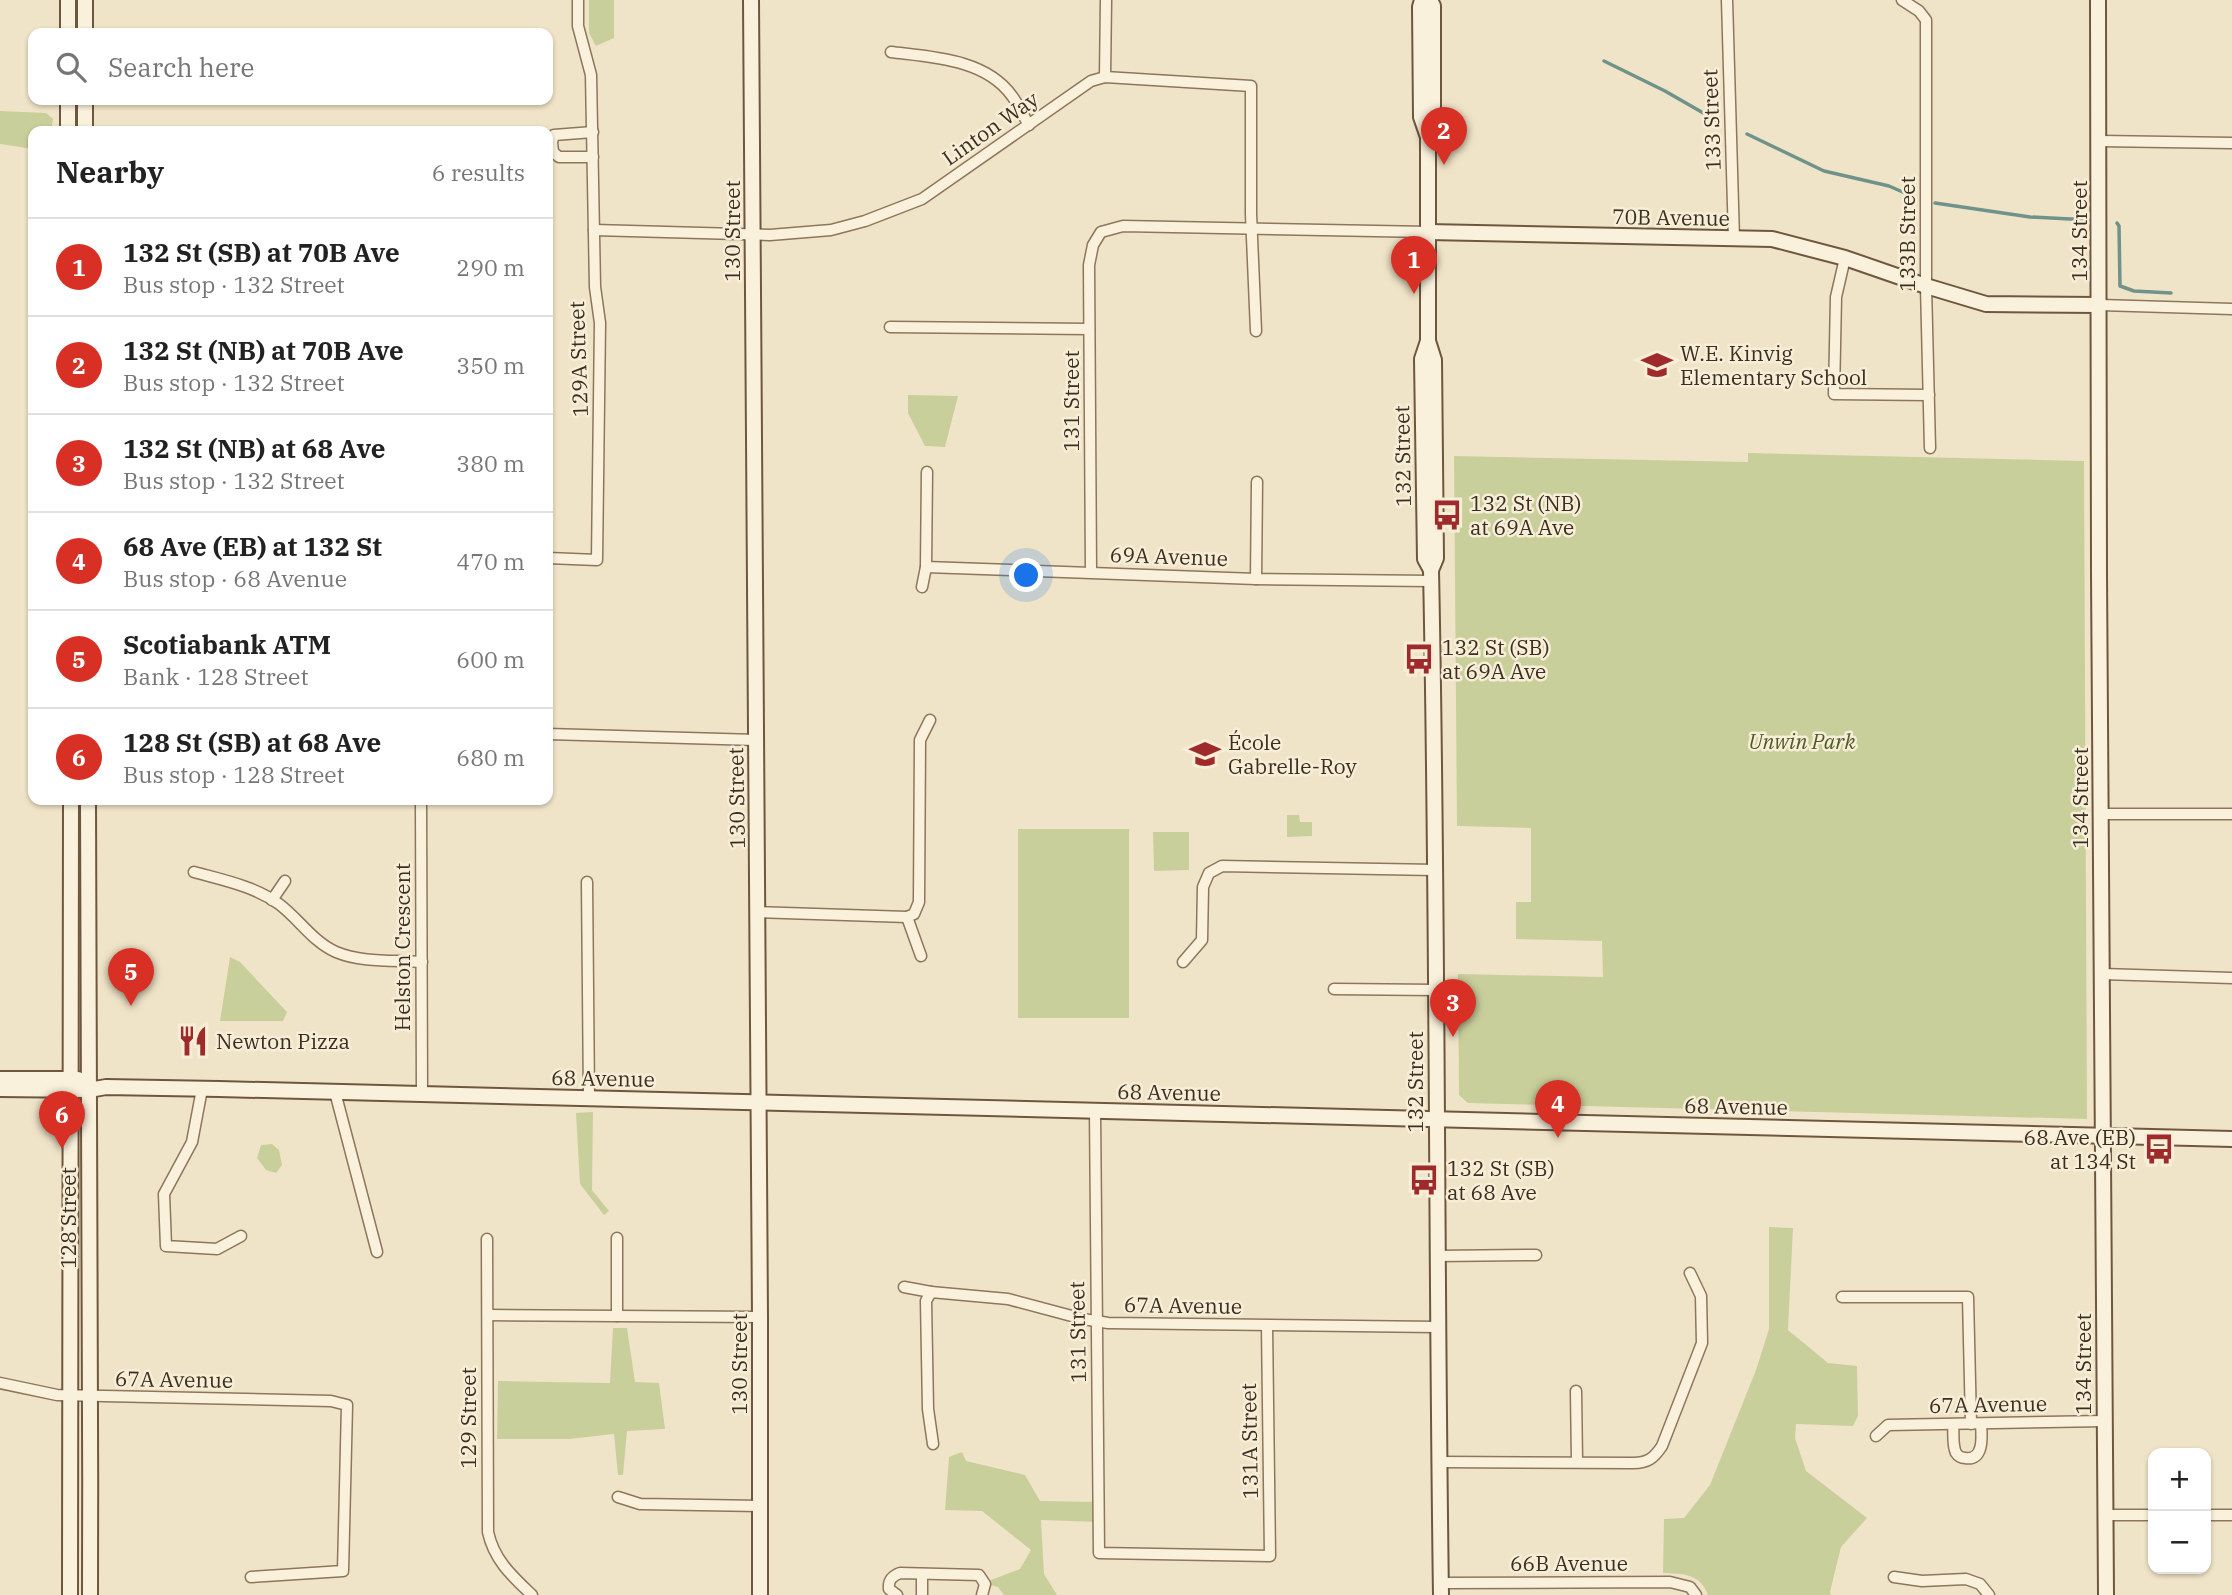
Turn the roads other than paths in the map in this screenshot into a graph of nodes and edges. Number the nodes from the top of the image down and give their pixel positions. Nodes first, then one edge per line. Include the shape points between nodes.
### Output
1 (68, 0) edge
2 (85, 0) edge
3 (578, 0) edge
4 (751, 0) edge
5 (1105, 0) edge
6 (1422, 0) edge
7 (1430, 0) edge
8 (1727, 0) edge
9 (1902, 0) edge
10 (2098, 0) edge
11 (68, 28) edge
12 (85, 28) edge
13 (891, 52) dead end
14 (1105, 77) junction
15 (68, 105) edge
16 (85, 105) edge
17 (1028, 125) junction
18 (68, 126) edge
19 (85, 126) edge
20 (593, 132) junction
21 (1428, 137) junction
22 (553, 138) edge
23 (2099, 141) junction
24 (2232, 143) edge
25 (553, 152) edge
26 (593, 157) junction
27 (1253, 229) junction
28 (594, 230) junction
29 (1101, 232) joint
30 (1428, 232) junction
31 (753, 234) junction
32 (1734, 239) junction
33 (1845, 258) junction
34 (1926, 286) junction
35 (2099, 306) junction
36 (2232, 309) edge
37 (890, 327) dead end
38 (1089, 329) junction
39 (1256, 331) dead end
40 (1929, 395) junction
41 (1930, 448) dead end
42 (926, 472) dead end
43 (1257, 482) dead end
44 (553, 558) edge
45 (926, 567) junction
46 (1091, 572) junction
47 (1431, 575) junction
48 (1256, 579) junction
49 (922, 587) dead end
50 (930, 720) dead end
51 (553, 734) edge
52 (756, 740) junction
53 (71, 805) edge
54 (88, 805) edge
55 (421, 805) edge
56 (2102, 814) junction
57 (2232, 814) edge
58 (1435, 870) junction
59 (194, 872) dead end
60 (285, 881) dead end
61 (587, 882) dead end
62 (272, 900) junction
63 (758, 912) junction
64 (907, 917) junction
65 (921, 956) dead end
66 (1183, 961) dead end
67 (422, 962) junction
68 (2102, 974) junction
69 (2232, 978) edge
70 (1334, 989) dead end
71 (1436, 990) junction
72 (0, 1079) edge
73 (72, 1084) junction
74 (89, 1084) junction
75 (0, 1089) edge
76 (202, 1089) junction
77 (335, 1092) junction
78 (422, 1094) junction
79 (589, 1098) junction
80 (759, 1103) junction
81 (1095, 1111) junction
82 (1436, 1120) junction
83 (2104, 1136) junction
84 (2232, 1139) edge
85 (240, 1236) dead end
86 (617, 1238) dead end
87 (487, 1239) dead end
88 (377, 1252) dead end
89 (1536, 1255) dead end
90 (1437, 1256) junction
91 (1690, 1273) dead end
92 (904, 1287) dead end
93 (929, 1297) junction
94 (1842, 1297) dead end
95 (488, 1315) junction
96 (617, 1316) junction
97 (760, 1317) junction
98 (1096, 1321) junction
99 (1267, 1326) junction
100 (1437, 1327) junction
101 (0, 1383) edge
102 (1576, 1391) dead end
103 (72, 1396) junction
104 (91, 1396) junction
105 (2104, 1421) junction
106 (1976, 1424) junction
107 (1953, 1425) junction
108 (1876, 1436) dead end
109 (933, 1444) dead end
110 (1440, 1462) junction
111 (1577, 1462) junction
112 (618, 1497) dead end
113 (760, 1506) junction
114 (2106, 1515) junction
115 (2148, 1515) edge
116 (2211, 1515) edge
117 (2232, 1515) edge
118 (1270, 1556) joint
119 (922, 1574) junction
120 (251, 1577) dead end
121 (1894, 1577) dead end
122 (1441, 1589) edge
123 (1695, 1594) edge
124 (70, 1595) edge
125 (90, 1595) edge
126 (532, 1595) edge
127 (760, 1595) edge
128 (897, 1595) edge
129 (922, 1595) edge
130 (982, 1595) edge
131 (1989, 1595) edge
132 (2106, 1595) edge

1 - 11 street
2 - 12 street
3 - 20 street, 129A Street via 578,26 591,75
4 - 31 street, 130 Street
5 - 14 street
6 - 21 street, 132 Street via 1421,117
7 - 21 street, 132 Street via 1433,117
8 - 32 street, 133 Street
9 - 34 street, 133B Street via 1926,20
10 - 23 street, 134 Street
13 - 17 street via 958,61 986,74 1011,94
14 - 17 street, Linton Way via 1091,81
14 - 27 street via 1251,86
15 - 18 street
16 - 19 street
17 - 31 street, Linton Way via 922,199 831,230
20 - 22 street via 561,133
20 - 26 street, 129A Street
21 - 30 street, 132 Street
23 - 24 street
23 - 35 street, 134 Street
25 - 26 street via 559,157
26 - 28 street, 129A Street
27 - 29 street, 70B Avenue via 1123,226
27 - 30 street, 70B Avenue
27 - 39 street
28 - 31 street
28 - 44 street, 129A Street via 600,323 597,560
29 - 38 street, 131 Street via 1089,265
30 - 32 street, 70B Avenue
30 - 47 street, 132 Street via 1428,341 1422,359 1425,559
31 - 52 street, 130 Street
32 - 33 street, 70B Avenue via 1772,239
33 - 34 street, 70B Avenue
33 - 40 street via 1836,297 1834,394
34 - 35 street, 70B Avenue via 1992,305
34 - 40 street, 133B Street
35 - 36 street, 70B Avenue
35 - 56 street, 134 Street
37 - 38 street
38 - 46 street, 131 Street
40 - 41 street, 133B Street
42 - 45 street
43 - 48 street
45 - 46 street, 69A Avenue
45 - 49 street
46 - 48 street, 69A Avenue
47 - 48 street, 69A Avenue
47 - 58 street, 132 Street
50 - 64 street via 920,740 919,902 914,914
51 - 52 street
52 - 63 street, 130 Street
53 - 73 street, 128 Street
54 - 74 street, 128 Street
55 - 67 street, Helston Crescent
56 - 57 street
56 - 68 street, 134 Street
58 - 66 street via 1222,866 1209,873 1203,887 1202,940
58 - 71 street, 132 Street
59 - 62 street via 257,890
60 - 62 street
61 - 79 street
62 - 67 street via 321,944 339,953
63 - 64 street
63 - 80 street, 130 Street
64 - 65 street
67 - 78 street, Helston Crescent
68 - 69 street
68 - 83 street, 134 Street
70 - 71 street
71 - 82 street, 132 Street
72 - 73 street, 68 Avenue
73 - 74 street, 68 Avenue
73 - 75 street, 68 Avenue
73 - 103 street, 128 Street
74 - 76 street, 68 Avenue
74 - 104 street, 128 Street
76 - 77 street, 68 Avenue
76 - 85 street via 192,1142 164,1194 166,1246 217,1249
77 - 78 street, 68 Avenue
77 - 88 street
78 - 79 street, 68 Avenue
79 - 80 street, 68 Avenue
80 - 81 street, 68 Avenue
80 - 97 street, 130 Street
81 - 82 street, 68 Avenue
81 - 98 street, 131 Street
82 - 83 street, 68 Avenue
82 - 90 street, 132 Street
83 - 84 street, 68 Avenue
83 - 105 street, 134 Street
86 - 96 street
87 - 95 street, 129 Street
89 - 90 street
90 - 100 street, 132 Street
91 - 111 street via 1701,1296 1702,1343 1662,1446 1648,1461
92 - 93 street, 67A Avenue
93 - 98 street, 67A Avenue via 1008,1299
93 - 109 street via 928,1409
94 - 106 street via 1968,1297
95 - 96 street
95 - 126 street, 129 Street via 488,1532 498,1561
96 - 97 street
97 - 113 street, 130 Street
98 - 99 street, 67A Avenue
98 - 118 street, 131 Street via 1099,1553
99 - 100 street, 67A Avenue
99 - 118 street, 131A Street
100 - 110 street, 132 Street
101 - 103 street, 67A Avenue
102 - 111 street
103 - 104 street, 67A Avenue
103 - 124 street, 128 Street
104 - 120 street, 67A Avenue via 347,1405 343,1571
104 - 125 street, 128 Street
105 - 106 street, 67A Avenue
105 - 114 street, 134 Street
106 - 107 street, 67A Avenue
106 - 107 street via 1980,1451 1968,1459 1956,1453
107 - 108 street, 67A Avenue via 1888,1425
110 - 111 street
110 - 122 street, 132 Street
112 - 113 street via 640,1504
113 - 127 street, 130 Street
114 - 115 street
114 - 132 street, 134 Street
116 - 117 street
119 - 128 street via 892,1576 889,1589
119 - 129 street
119 - 130 street via 979,1575 985,1584
121 - 131 street via 1966,1579 1980,1584
122 - 123 street, 66B Avenue via 1670,1582 1684,1584

